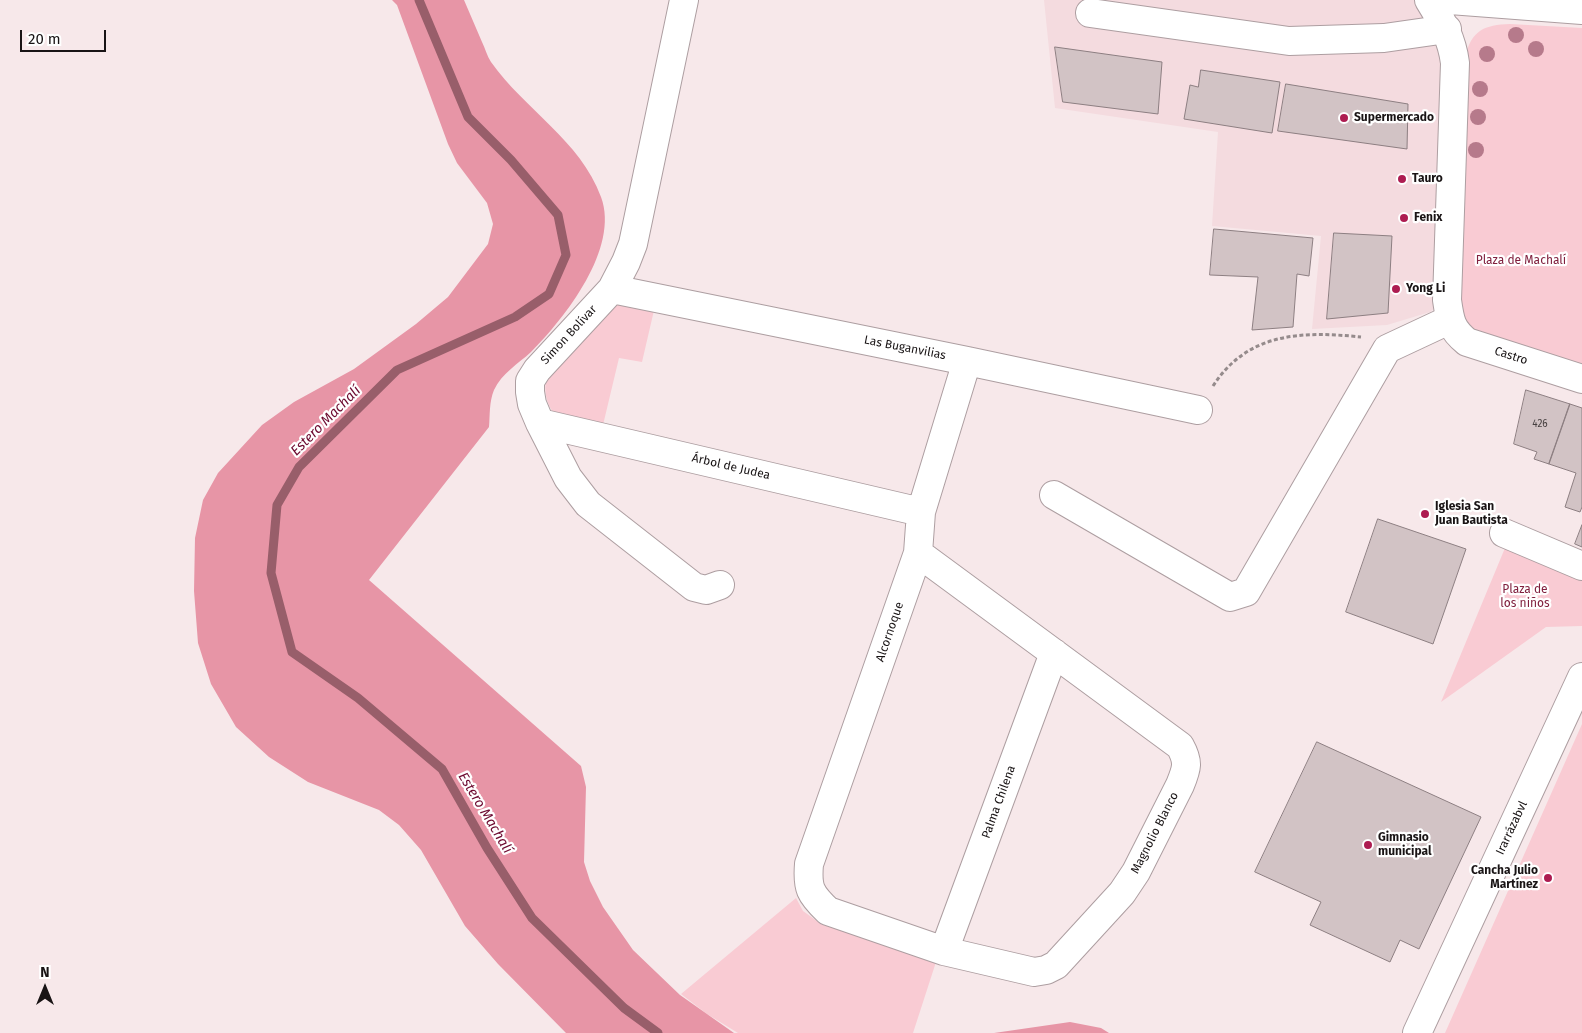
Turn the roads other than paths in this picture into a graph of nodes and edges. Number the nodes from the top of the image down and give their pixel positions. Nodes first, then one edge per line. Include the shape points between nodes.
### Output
1 (684, 0) edge
2 (1430, 0) edge
3 (1450, 0) edge
4 (1582, 10) edge
5 (1090, 13) dead end
6 (1447, 29) junction
7 (612, 289) junction
8 (1449, 320) junction
9 (967, 361) junction
10 (1582, 379) edge
11 (1198, 410) road end
12 (540, 423) junction
13 (1054, 495) dead end
14 (921, 512) junction
15 (1504, 533) dead end
16 (918, 553) junction
17 (1582, 566) edge
18 (720, 585) dead end
19 (1054, 653) junction
20 (1582, 677) edge
21 (816, 900) joint
22 (944, 951) junction
23 (1417, 1033) edge

1 - 7 street, Simon Bolívar via 633,244
2 - 6 street
3 - 4 street
5 - 6 street via 1289,41 1384,38
6 - 8 street via 1455,63
7 - 9 street, Las Buganvilias
7 - 12 street, Simon Bolívar via 530,380 530,392
8 - 10 street, Castro via 1457,334 1467,342
8 - 13 street via 1387,349 1246,592 1230,597
9 - 11 street, Las Buganvilias
9 - 14 street, Alcornoque
12 - 14 street, Árbol de Judea
12 - 18 street, Simon Bolívar via 568,478 588,504 694,588 706,590
14 - 16 street, Alcornoque
15 - 17 street
16 - 19 street, Magnolio Blanco
16 - 21 street, Alcornoque via 809,864 808,883
19 - 22 street, Palma Chilena
19 - 22 street, Magnolio Blanco via 1180,746 1186,757 1186,770 1136,872 1122,893 1056,965 1034,972
20 - 23 street, Irarrázabvl
21 - 22 street, Magnolio Blanco via 828,911

